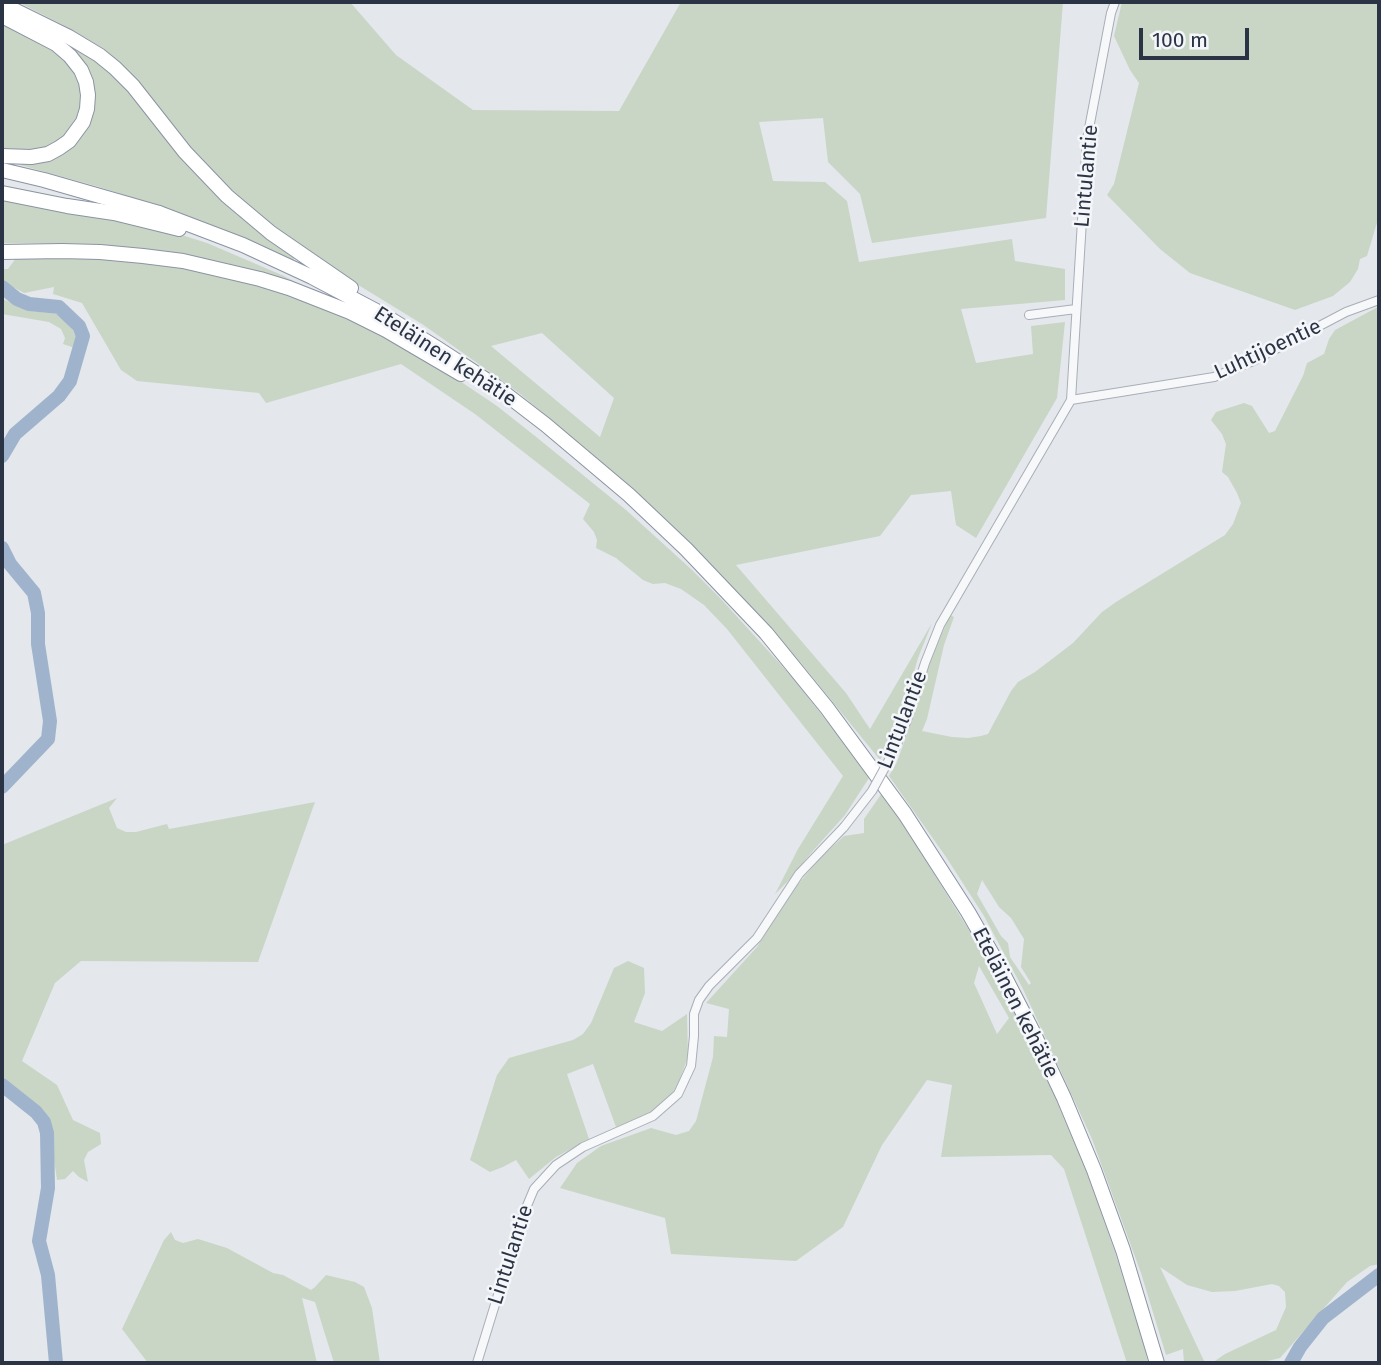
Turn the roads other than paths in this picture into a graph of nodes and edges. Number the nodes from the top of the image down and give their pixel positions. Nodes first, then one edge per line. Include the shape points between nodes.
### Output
1 (1115, 2) edge
2 (2, 4) edge
3 (2, 16) edge
4 (2, 156) edge
5 (2, 170) edge
6 (2, 193) edge
7 (2, 251) edge
8 (1379, 300) edge
9 (1076, 309) junction
10 (1029, 315) dead end
11 (492, 388) junction
12 (1070, 400) junction
13 (477, 1363) edge
14 (1157, 1363) edge

1 - 9 street, Lintulantie via 1087,139
2 - 11 highway via 99,55 133,86 205,174 248,215 442,346
3 - 4 highway via 70,56 81,70 88,95 83,122 59,148 31,157
5 - 11 highway, Eteläinen kehätie via 159,213 262,254 341,292 437,348
6 - 11 highway, Eteläinen kehätie via 172,226 249,254 350,303
7 - 11 highway via 143,256 260,279 350,312
8 - 12 street, Luhtijoentie via 1214,377
9 - 10 street
9 - 12 street, Lintulantie
11 - 14 highway, Eteläinen kehätie via 566,441 729,592 804,679 933,855 999,966 1063,1098 1123,1250
12 - 13 street, Lintulantie, bridge via 940,625 910,712 879,782 799,874 757,938 699,1000 691,1066 678,1094 653,1116 583,1147 556,1165 534,1189

